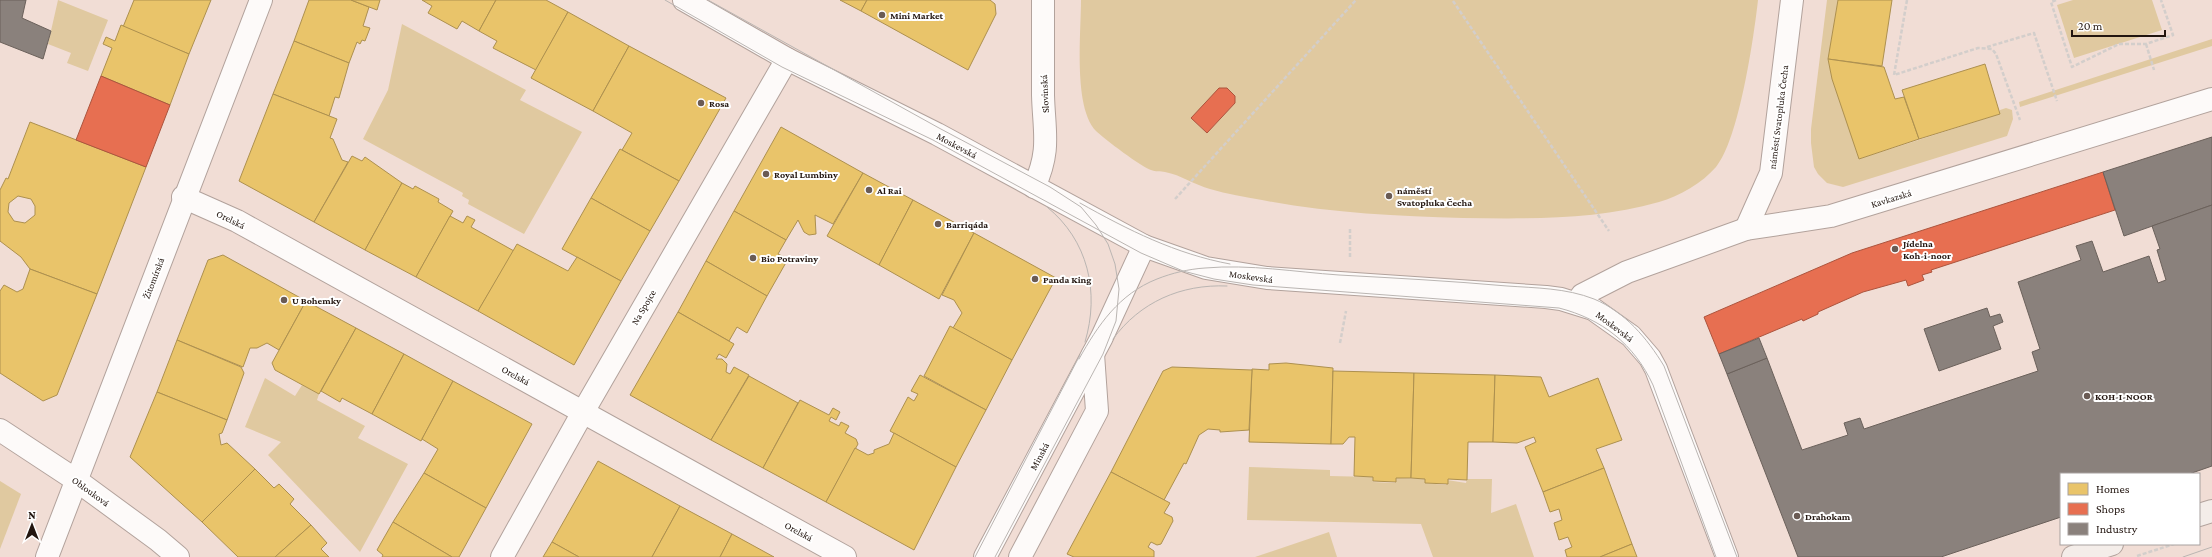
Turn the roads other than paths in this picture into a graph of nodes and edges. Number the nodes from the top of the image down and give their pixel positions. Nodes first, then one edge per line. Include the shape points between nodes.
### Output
1 (261, 0) edge
2 (684, 0) edge
3 (1043, 0) edge
4 (1792, 0) edge
5 (787, 59) junction
6 (2212, 99) edge
7 (1034, 187) junction
8 (184, 197) junction
9 (1746, 230) junction
10 (1144, 246) junction
11 (1577, 303) junction
12 (1093, 354) junction
13 (583, 412) junction
14 (0, 430) edge
15 (76, 480) junction
16 (2212, 511) edge
17 (2200, 515) edge
18 (2109, 545) edge
19 (47, 557) edge
20 (178, 557) edge
21 (502, 557) edge
22 (845, 557) edge
23 (985, 557) edge
24 (1020, 557) edge
25 (1727, 557) edge
26 (2073, 557) edge

1 - 8 street, Žitomírská
2 - 5 street, Moskevská
3 - 7 street, Slovinská via 1043,96 1046,128 1044,159
4 - 9 street, náměstí Svatopluka Čecha via 1771,173
5 - 7 street, Moskevská via 937,134
5 - 13 street, Na Spojce
6 - 9 street, Kavkazská via 1832,216
7 - 10 street, Moskevská
8 - 13 street, Orelská via 237,221
8 - 15 street, Žitomírská
9 - 11 street, Kavkazská via 1626,272 1582,295
10 - 11 street, Moskevská via 1198,265 1235,274 1281,280 1546,298
10 - 12 street, Minská
11 - 25 street, Moskevská via 1593,309 1620,327 1640,346 1656,369
12 - 23 street, Minská
12 - 24 street, Minská via 1097,411
13 - 21 street, Na Spojce
13 - 22 street, Orelská
14 - 15 street, Oblouková
15 - 19 street, Žitomírská
15 - 20 street, Oblouková
16 - 17 main road
18 - 26 main road

